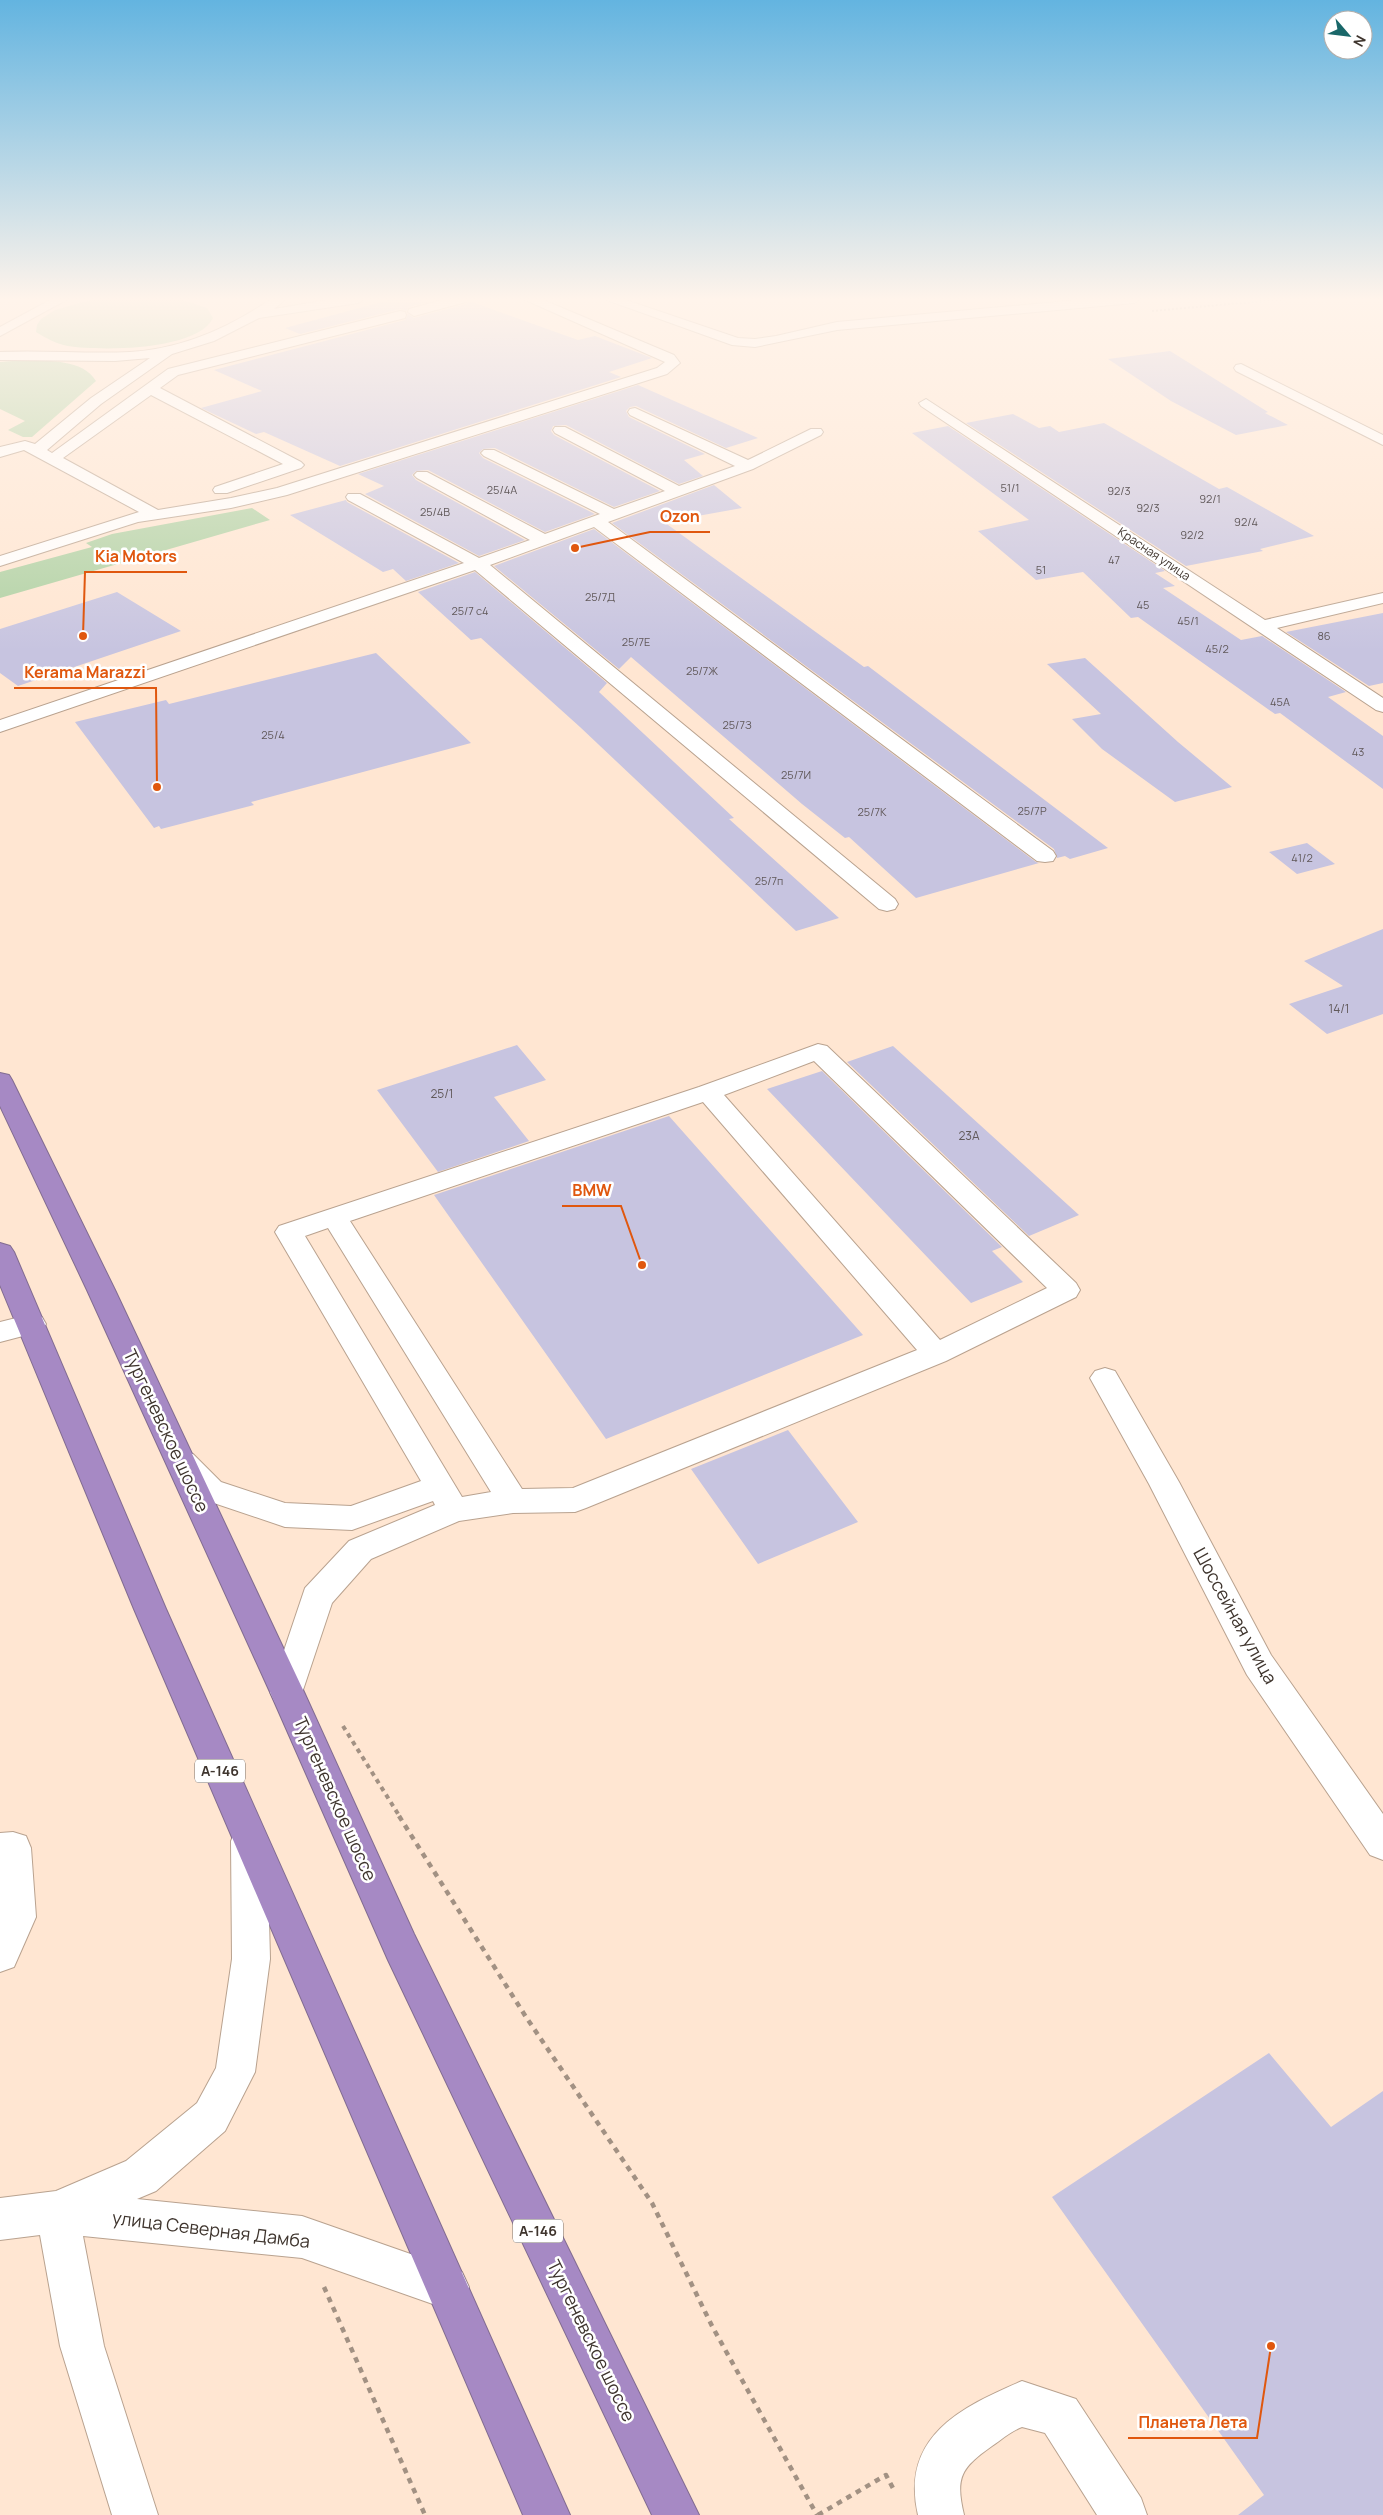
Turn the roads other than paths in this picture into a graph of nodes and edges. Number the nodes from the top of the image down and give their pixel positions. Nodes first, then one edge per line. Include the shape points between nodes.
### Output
1 (78, 416) edge
2 (113, 416) edge
3 (203, 416) edge
4 (519, 416) edge
5 (644, 416) edge
6 (946, 416) edge
7 (1335, 416) edge
8 (560, 430) dead end
9 (816, 432) dead end
10 (1383, 441) edge
11 (36, 451) junction
12 (0, 452) edge
13 (489, 453) dead end
14 (53, 460) junction
15 (748, 466) junction
16 (422, 475) dead end
17 (677, 491) junction
18 (354, 497) dead end
19 (152, 512) junction
20 (604, 517) junction
21 (135, 518) junction
22 (543, 540) junction
23 (0, 561) edge
24 (478, 564) junction
25 (1383, 598) edge
26 (1262, 626) junction
27 (1383, 706) edge
28 (0, 726) edge
29 (1045, 856) dead end
30 (887, 904) dead end
31 (0, 1080) edge
32 (708, 1092) junction
33 (335, 1218) junction
34 (0, 1252) edge
35 (16, 1328) edge
36 (936, 1354) junction
37 (1105, 1378) dead end
38 (178, 1458) junction
39 (447, 1498) junction
40 (513, 1501) junction
41 (287, 1692) junction
42 (248, 1835) junction
43 (1383, 1844) edge
44 (0, 1849) edge
45 (0, 1954) edge
46 (57, 2212) junction
47 (0, 2219) edge
48 (447, 2287) junction
49 (135, 2515) edge
50 (547, 2515) edge
51 (676, 2515) edge
52 (941, 2515) edge
53 (1124, 2515) edge

1 - 11 street
2 - 14 street
3 - 19 street via 296,465
4 - 21 street via 281,492
5 - 15 street
6 - 26 street, Красная улица
7 - 10 street
8 - 17 street
9 - 15 street
11 - 12 street via 25,445
11 - 14 street
13 - 20 street
14 - 19 street
15 - 17 street
16 - 22 street
17 - 20 street
18 - 24 street
19 - 21 street
20 - 22 street
20 - 29 street
21 - 23 street
22 - 24 street
24 - 28 street
24 - 30 street
25 - 26 street
26 - 27 street, Красная улица
31 - 38 highway, Тургеневское шоссе / А-146
32 - 33 street
32 - 36 street
32 - 36 street via 818,1051 1066,1290
33 - 39 street via 289,1232
33 - 40 street
34 - 35 highway, А-146
35 - 42 highway, А-146 via 150,1609
36 - 40 street via 575,1500
37 - 43 street, Шоссейная улица via 1258,1665
38 - 39 street via 210,1490 285,1515 352,1518
38 - 41 highway, Тургеневское шоссе / А-146
39 - 40 street
39 - 41 street via 360,1550 317,1597
41 - 51 highway, Тургеневское шоссе / А-146 via 401,1947
42 - 46 street, улица Северная Дамба via 250,1959 235,2072 211,2117 141,2176
42 - 48 highway, А-146
44 - 45 street via 13,1848 17,1917
46 - 47 street, улица Северная Дамба
46 - 48 street, улица Северная Дамба via 302,2237
46 - 49 street via 82,2346
48 - 50 highway, А-146
52 - 53 street via 936,2494 939,2468 954,2445 998,2414 1022,2404 1060,2415

